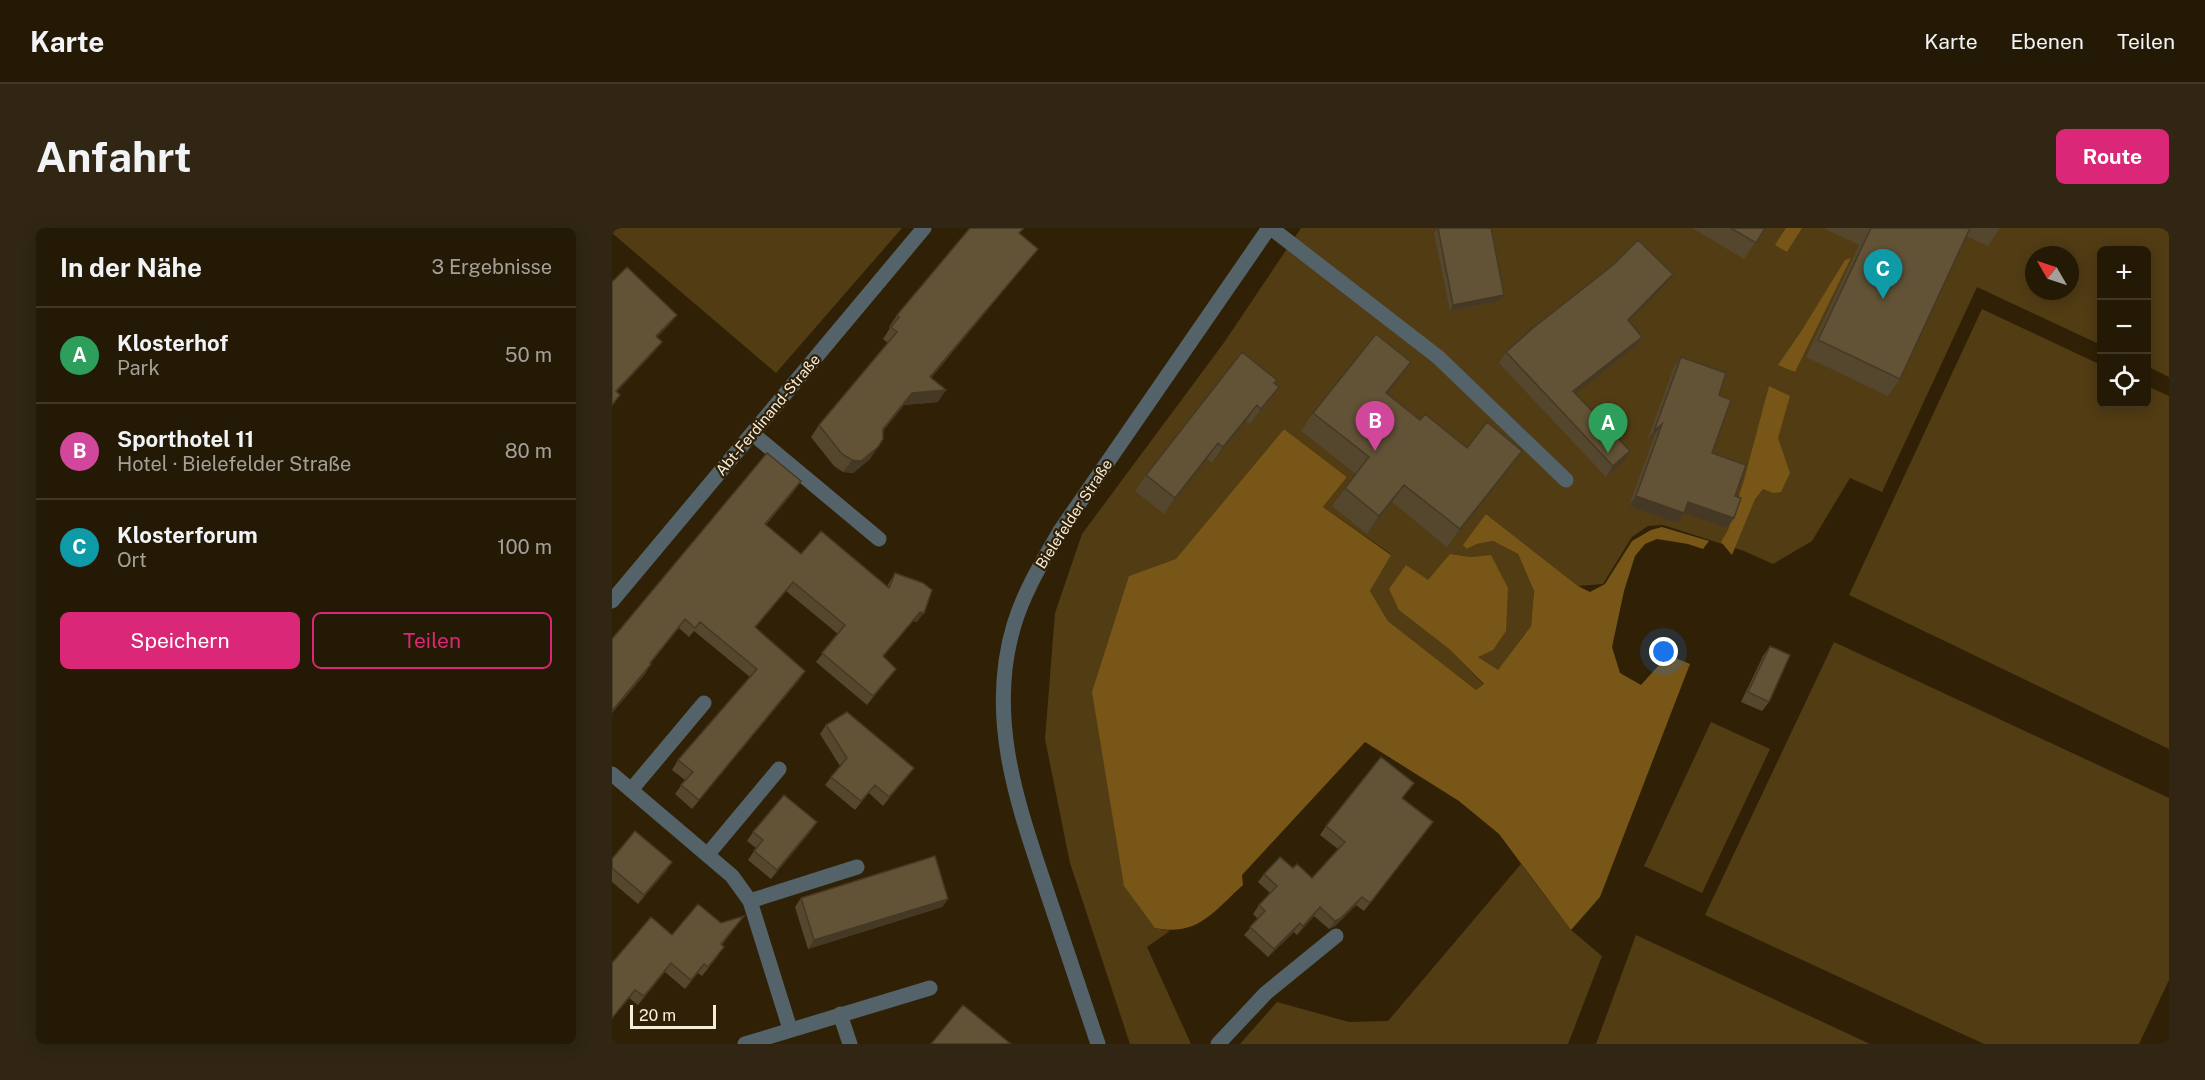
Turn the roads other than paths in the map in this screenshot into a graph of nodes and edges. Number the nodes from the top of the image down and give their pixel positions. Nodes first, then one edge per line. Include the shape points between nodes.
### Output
1 (924, 228) edge
2 (1270, 228) edge
3 (753, 434) junction
4 (1566, 480) dead end
5 (879, 539) dead end
6 (612, 601) edge
7 (704, 704) dead end
8 (779, 770) dead end
9 (612, 774) edge
10 (632, 790) junction
11 (708, 854) junction
12 (857, 867) dead end
13 (750, 901) junction
14 (1336, 936) dead end
15 (930, 988) dead end
16 (840, 1014) junction
17 (790, 1029) junction
18 (745, 1044) edge
19 (850, 1044) edge
20 (1098, 1044) edge
21 (1218, 1044) edge

1 - 3 street, Abt-Ferdinand-Straße
2 - 4 street via 1438,357
2 - 20 street, Bielefelder Straße via 1060,531 1032,579 1014,625 1006,660 1002,698 1006,748 1019,807
3 - 5 street
3 - 6 street, Abt-Ferdinand-Straße
7 - 10 street
8 - 11 street
9 - 10 street
10 - 11 street
11 - 13 street via 732,876
12 - 13 street
13 - 17 street
14 - 21 street via 1266,993
15 - 16 street
16 - 17 street
16 - 19 street
17 - 18 street

